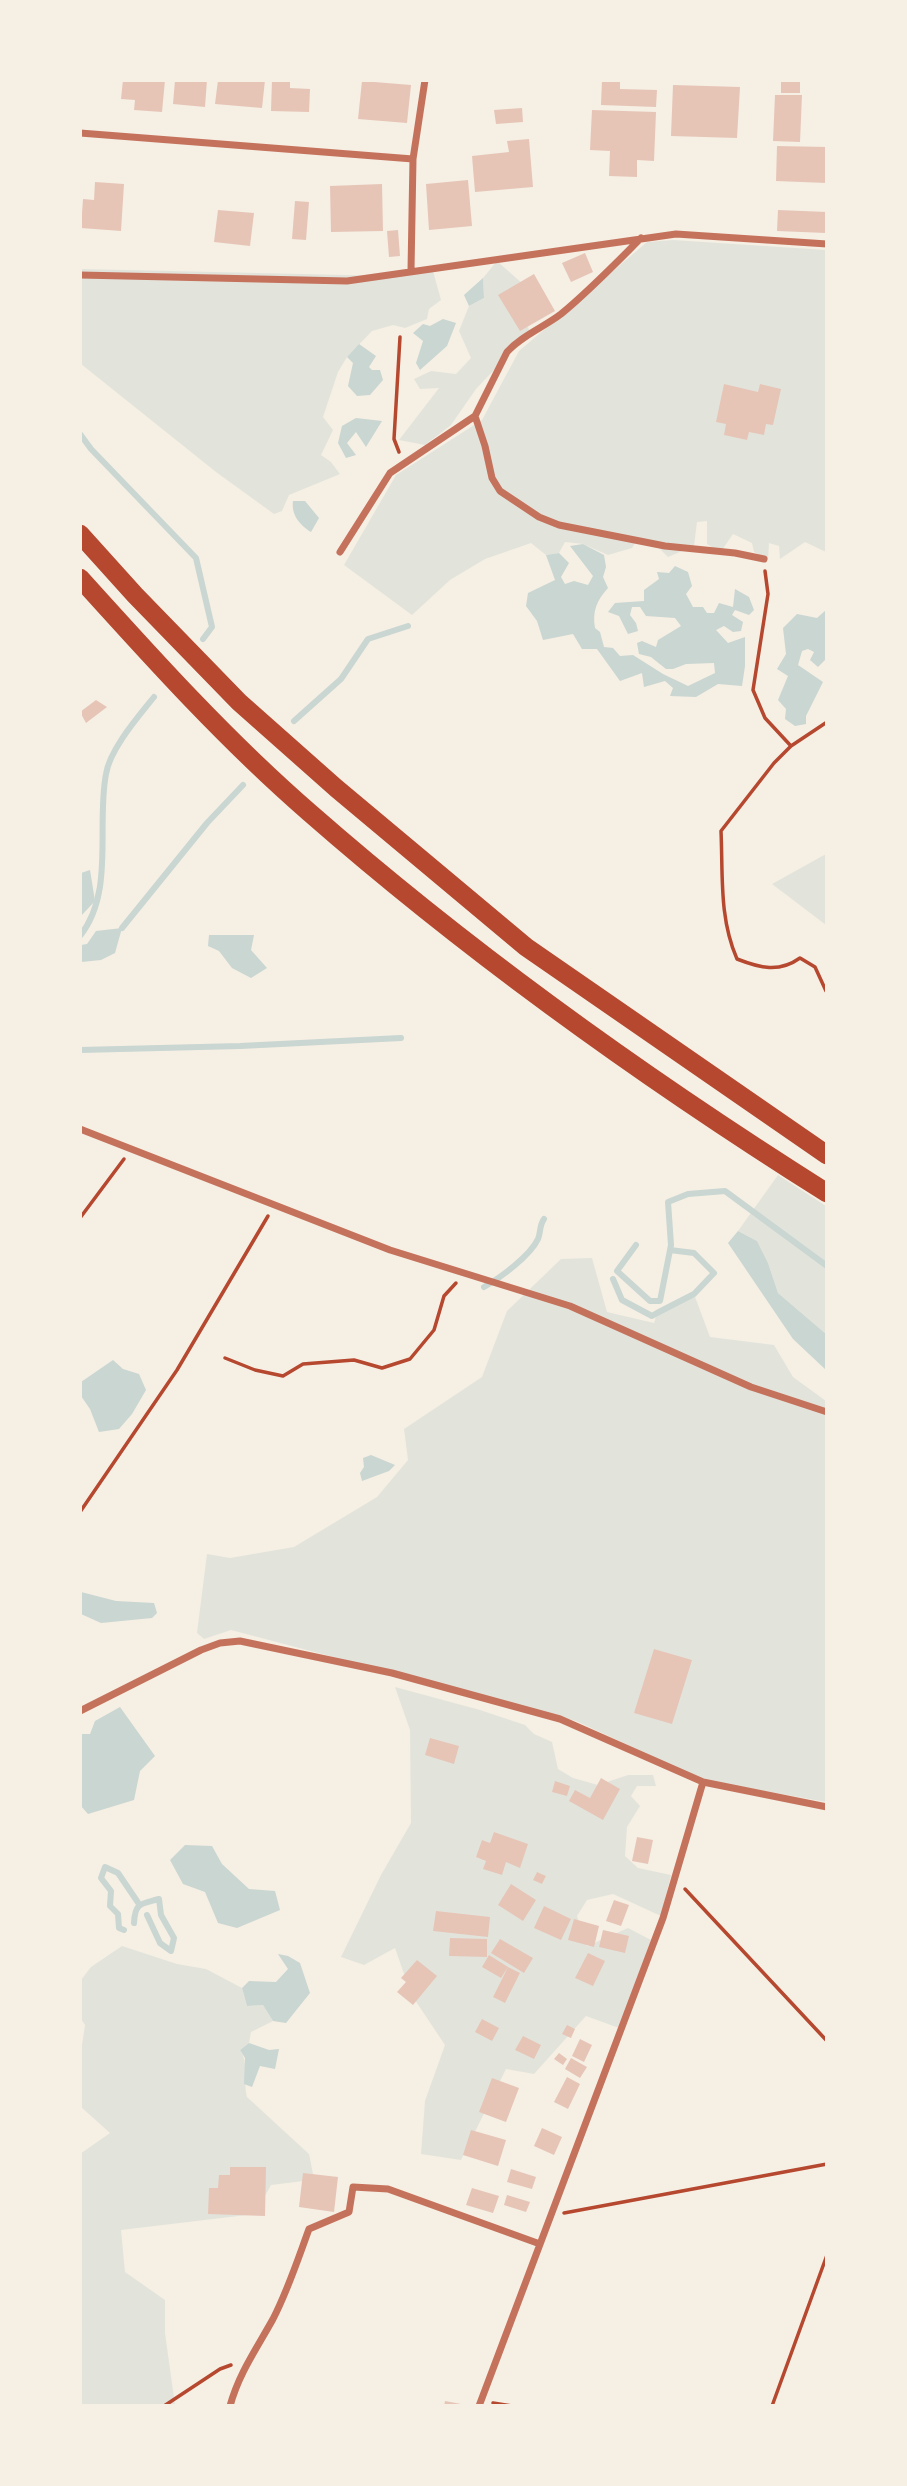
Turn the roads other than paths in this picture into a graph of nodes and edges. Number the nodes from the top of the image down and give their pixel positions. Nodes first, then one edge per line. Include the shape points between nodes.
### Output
1 (425, 80) edge
2 (80, 133) edge
3 (414, 159) junction
4 (642, 238) junction
5 (827, 244) edge
6 (411, 270) junction
7 (80, 275) edge
8 (475, 416) junction
9 (80, 534) edge
10 (340, 552) dead end
11 (764, 559) road end
12 (80, 578) edge
13 (80, 1129) edge
14 (827, 1155) edge
15 (827, 1193) edge
16 (827, 1412) edge
17 (80, 1711) edge
18 (703, 1782) junction
19 (827, 1807) edge
20 (540, 2244) junction
21 (230, 2406) edge
22 (479, 2406) edge

1 - 3 street
2 - 3 street
3 - 6 street
4 - 5 street via 676,234
4 - 6 street
4 - 8 street via 577,300 507,352
6 - 7 street via 346,281
8 - 10 street via 384,480
8 - 11 street via 500,491 539,517 559,526 652,544
9 - 14 highway via 239,702 526,947
12 - 15 highway via 183,693 309,813 430,913 587,1033
13 - 16 street via 390,1250 570,1306 751,1387
17 - 18 street via 201,1650 240,1641 392,1673 560,1719
18 - 19 street
18 - 20 street via 676,1879
20 - 21 street via 388,2189 353,2188 349,2212 309,2229 295,2270 248,2359
20 - 22 street

